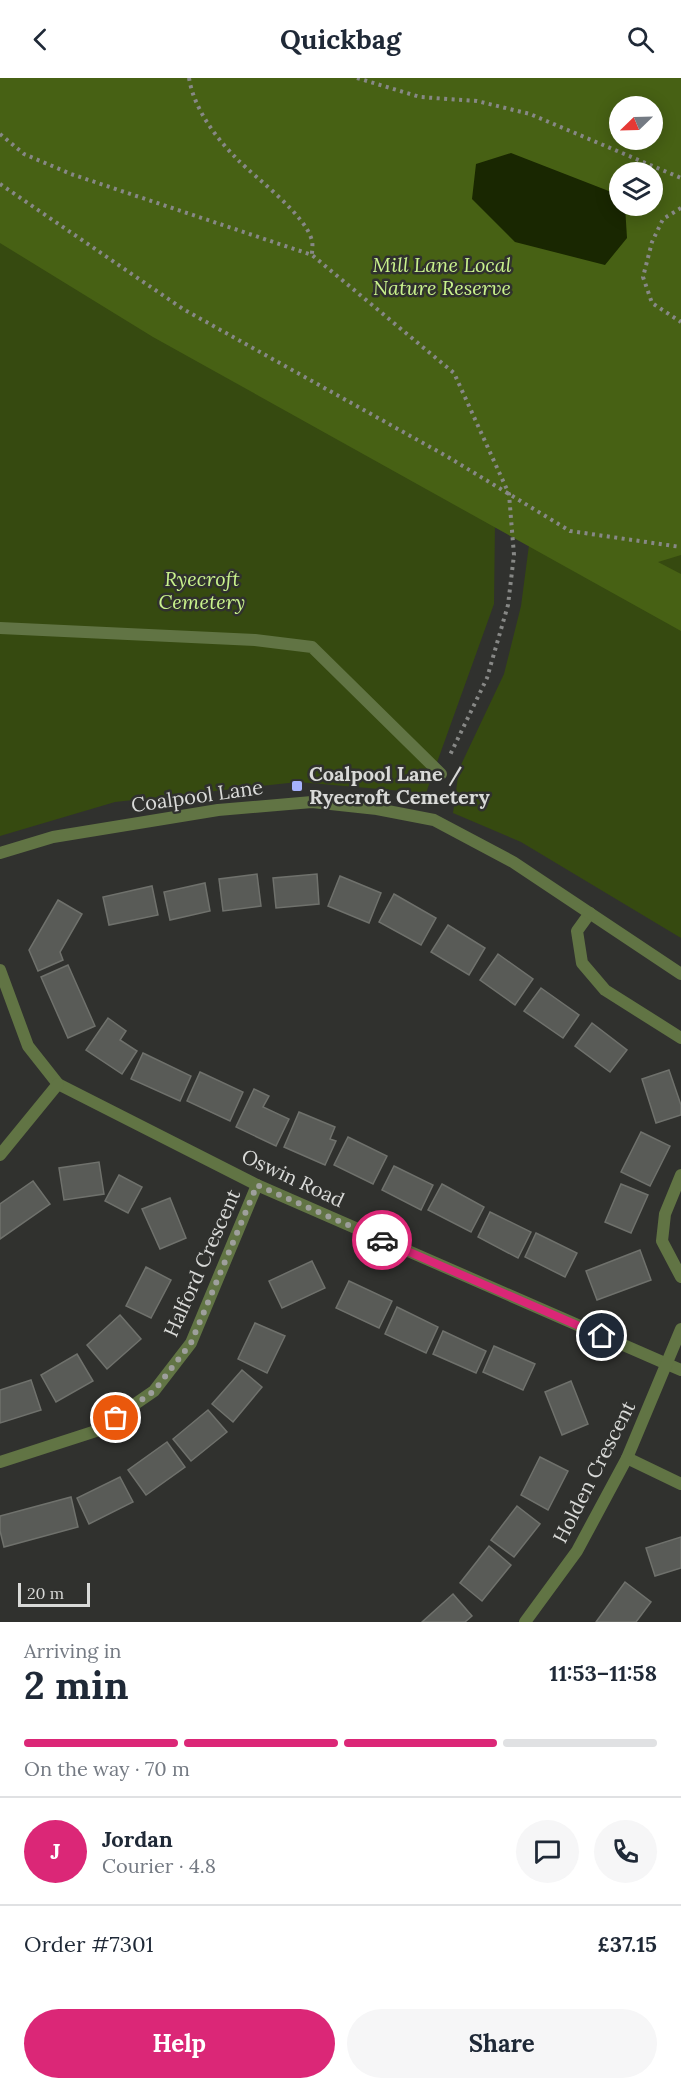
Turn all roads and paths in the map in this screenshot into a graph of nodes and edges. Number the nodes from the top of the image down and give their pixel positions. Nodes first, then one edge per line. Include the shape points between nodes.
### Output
1 (189, 78) edge
2 (357, 78) edge
3 (0, 134) edge
4 (681, 178) edge
5 (0, 184) edge
6 (681, 208) edge
7 (312, 255) junction
8 (681, 322) edge
9 (509, 494) junction
10 (681, 547) edge
11 (0, 628) edge
12 (441, 774) joint
13 (0, 853) edge
14 (590, 913) junction
15 (0, 970) edge
16 (681, 974) edge
17 (681, 1038) edge
18 (58, 1084) junction
19 (0, 1155) edge
20 (681, 1175) edge
21 (257, 1185) junction
22 (681, 1277) edge
23 (681, 1329) edge
24 (667, 1364) junction
25 (681, 1370) edge
26 (627, 1458) junction
27 (0, 1462) edge
28 (681, 1484) edge
29 (525, 1622) edge

1 - 7 path via 204,118 236,158 299,218 312,240
2 - 4 path via 420,97 477,101 530,114
3 - 7 path via 24,154 71,174
5 - 9 path via 183,309
6 - 8 path via 663,219 643,277 652,303
7 - 9 path via 454,373
9 - 10 path via 570,531
9 - 12 path via 514,555 508,605 487,678
11 - 12 street via 255,640 312,647
13 - 14 street, Coalpool Lane via 53,837 218,810 312,802 434,820 513,862
14 - 16 street, Coalpool Lane
14 - 17 street via 577,931 582,963 605,990
15 - 18 street, Oswin Road via 28,1046
18 - 19 street
18 - 21 street, Oswin Road
20 - 22 street via 665,1214 662,1241
21 - 24 street, Oswin Road
21 - 27 street, Halford Crescent via 191,1343 154,1391 96,1431
23 - 24 street, Holden Crescent
24 - 25 street, Oswin Road
24 - 26 street, Holden Crescent
26 - 28 street
26 - 29 street, Holden Crescent via 577,1551

